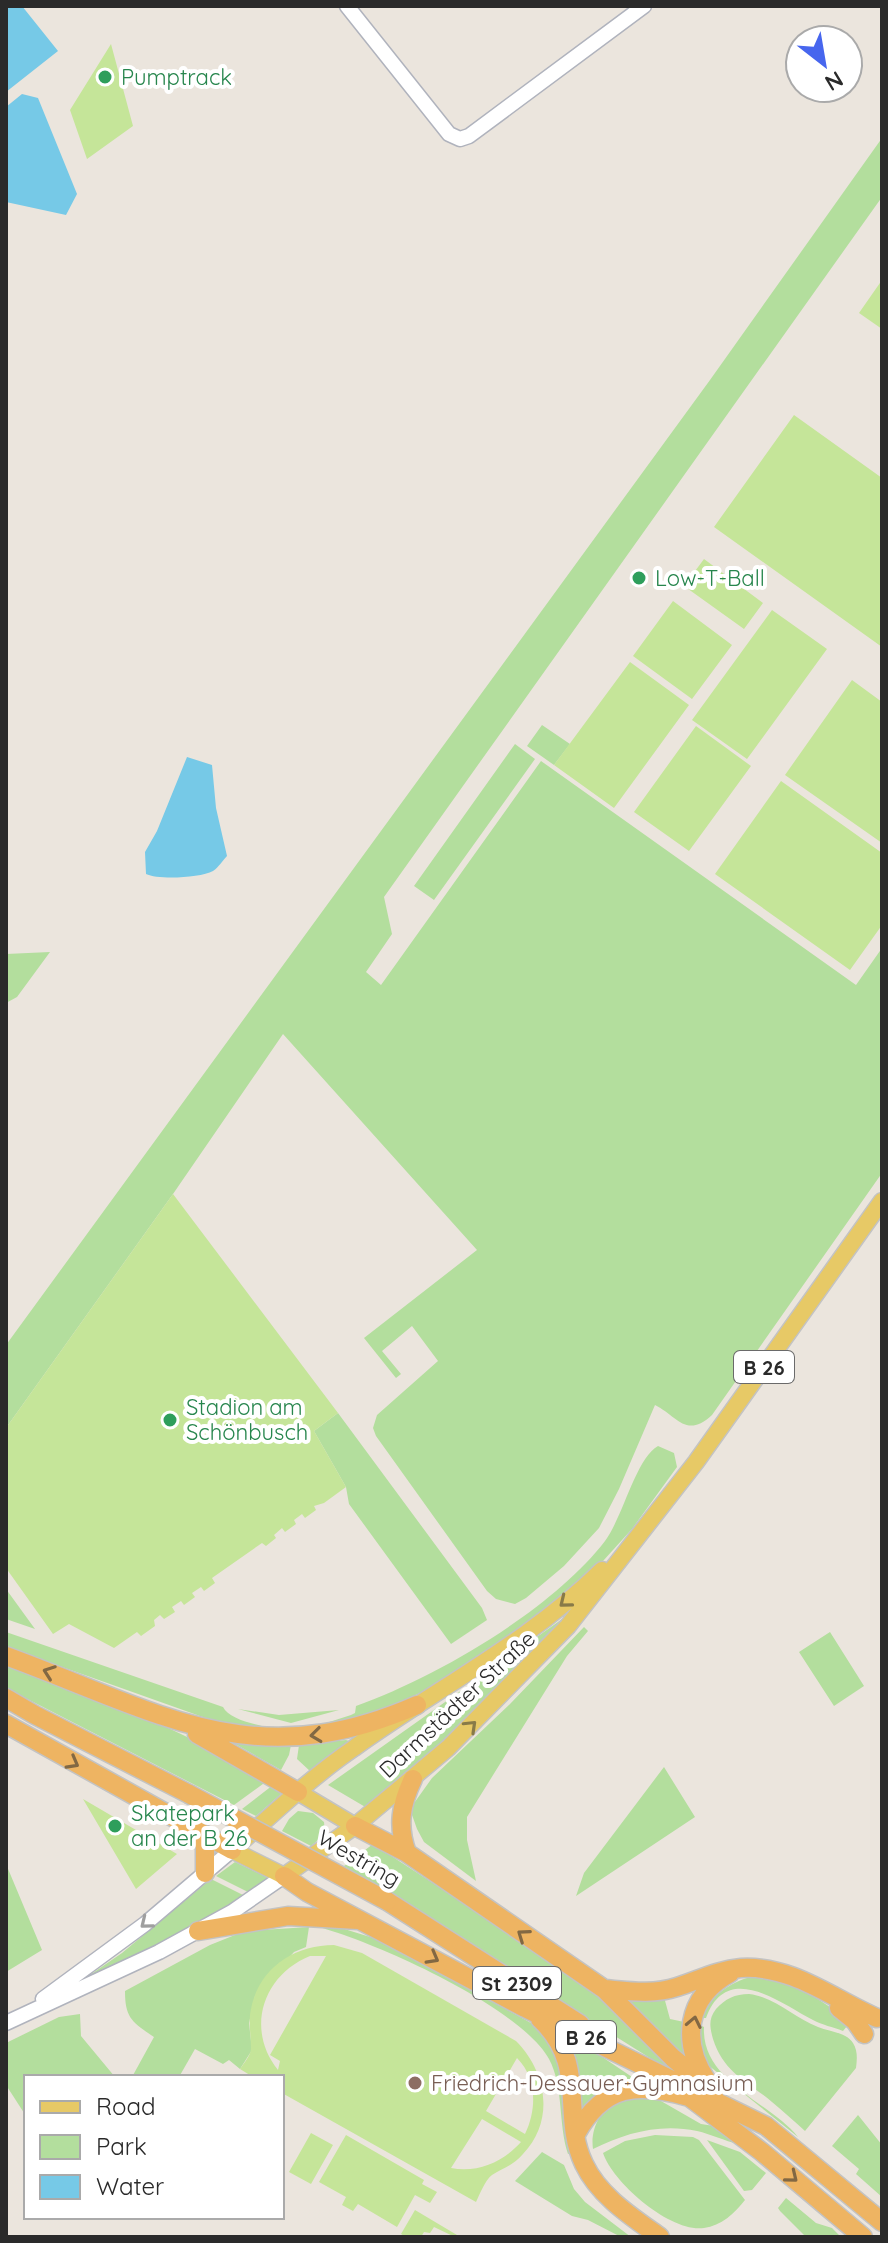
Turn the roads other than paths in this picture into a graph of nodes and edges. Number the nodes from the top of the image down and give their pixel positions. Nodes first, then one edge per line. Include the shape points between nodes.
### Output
1 (347, 6) edge
2 (644, 6) edge
3 (882, 1201) edge
4 (642, 1529) junction
5 (6, 1656) edge
6 (6, 1698) edge
7 (6, 1705) edge
8 (417, 1705) junction
9 (35, 1715) junction
10 (174, 1721) junction
11 (6, 1724) edge
12 (413, 1779) junction
13 (298, 1792) junction
14 (271, 1816) junction
15 (355, 1826) junction
16 (199, 1833) junction
17 (232, 1850) junction
18 (407, 1853) junction
19 (205, 1873) junction
20 (284, 1876) junction
21 (365, 1921) junction
22 (198, 1931) junction
23 (743, 1968) junction
24 (817, 1987) junction
25 (604, 1989) junction
26 (525, 2008) junction
27 (877, 2018) dead end
28 (13, 2020) edge
29 (864, 2034) dead end
30 (646, 2066) junction
31 (716, 2093) junction
32 (689, 2097) junction
33 (734, 2109) junction
34 (576, 2134) junction
35 (882, 2222) edge
36 (660, 2237) edge
37 (863, 2237) edge

1 - 2 main road via 449,134 460,139
3 - 4 main road, Darmstädter Straße / B 26 via 696,1462
4 -> 8 main road, Darmstädter Straße / B 26 via 532,1630
12 -> 4 main road, Darmstädter Straße / B 26 via 553,1643
10 -> 5 highway
6 - 9 highway, Westring / St 2309
7 - 9 highway, Westring / St 2309
8 -> 10 highway via 366,1726 298,1737 252,1737
8 - 13 main road, Darmstädter Straße / B 26
9 - 30 highway, Westring / St 2309, bridge via 387,1901
10 - 13 highway
11 -> 16 highway
12 - 15 main road, Darmstädter Straße
12 - 18 highway, B 26 via 400,1819
13 - 14 main road, Darmstädter Straße / B 26
13 - 15 main road
14 - 17 main road, Darmstädter Straße
14 - 20 main road via 272,1848
15 - 18 highway
15 - 20 main road, Darmstädter Straße
16 - 17 highway
16 - 19 highway via 205,1846
17 - 19 main road, Darmstädter Straße
17 - 20 main road
25 -> 18 highway, B 26
19 -> 28 main road, Darmstädter Straße via 113,1949
20 - 21 highway
20 - 22 main road, Darmstädter Straße
21 - 22 highway via 288,1916
21 -> 26 highway, B 26
22 - 28 main road, Darmstädter Straße
23 - 24 highway via 774,1971
23 - 25 highway via 666,1990
31 -> 23 highway via 694,2058 692,2020 711,1986
24 - 27 highway
24 - 29 highway
25 - 31 highway, B 26
26 - 30 highway, B 26
26 - 34 highway via 543,2021 567,2060
30 - 32 highway, Westring / B 26
30 - 33 highway, Westring / St 2309
31 - 33 highway
32 - 34 highway via 629,2088 592,2110
32 -> 37 highway, Westring / B 26
33 - 35 highway, Westring via 778,2135
34 - 36 highway via 584,2164 603,2191

